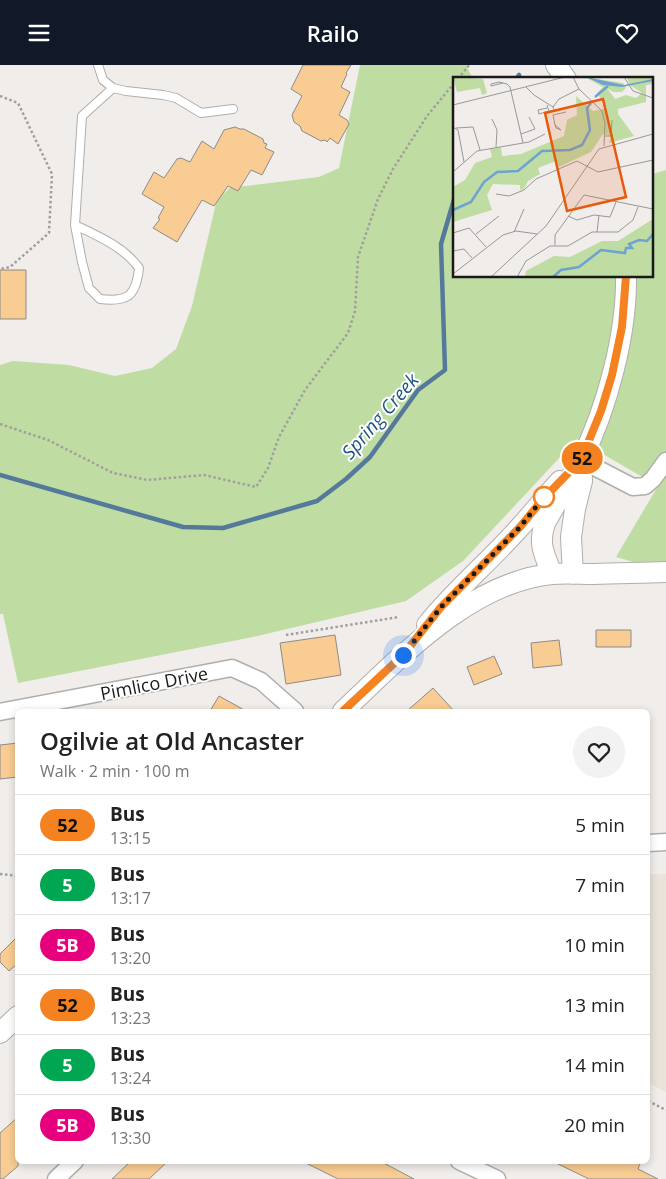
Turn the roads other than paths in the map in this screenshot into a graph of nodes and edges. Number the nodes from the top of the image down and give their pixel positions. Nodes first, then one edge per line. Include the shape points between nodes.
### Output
1 (98, 65) edge
2 (556, 65) edge
3 (565, 77) edge
4 (113, 88) junction
5 (233, 109) dead end
6 (75, 225) junction
7 (626, 277) edge
8 (581, 460) junction
9 (666, 461) edge
10 (666, 572) edge
11 (552, 574) junction
12 (573, 574) junction
13 (403, 655) junction
14 (15, 709) edge
15 (16, 709) edge
16 (293, 709) edge
17 (345, 709) edge
18 (0, 712) edge
19 (650, 843) edge
20 (666, 843) edge
21 (15, 1020) edge
22 (0, 1033) edge
23 (72, 1164) edge
24 (465, 1164) edge
25 (56, 1179) edge
26 (497, 1179) edge

1 - 4 lane via 103,80
2 - 3 street
4 - 5 lane via 176,98 202,113
4 - 6 lane via 82,116
6 - 6 lane via 131,257 140,268 138,283 129,296 117,301 100,299 89,288
7 - 8 street via 622,327 612,375
8 - 9 street via 633,487 645,486
8 - 11 street via 545,523 540,540
8 - 12 street via 582,481 572,537
8 - 13 street via 441,607
10 - 12 street
11 - 12 street
11 - 13 street via 488,593 443,622
13 - 17 street
14 - 18 street, Pimlico Drive
15 - 16 street, Pimlico Drive via 232,668 261,681
19 - 20 street
21 - 22 street
23 - 25 street
24 - 26 street

